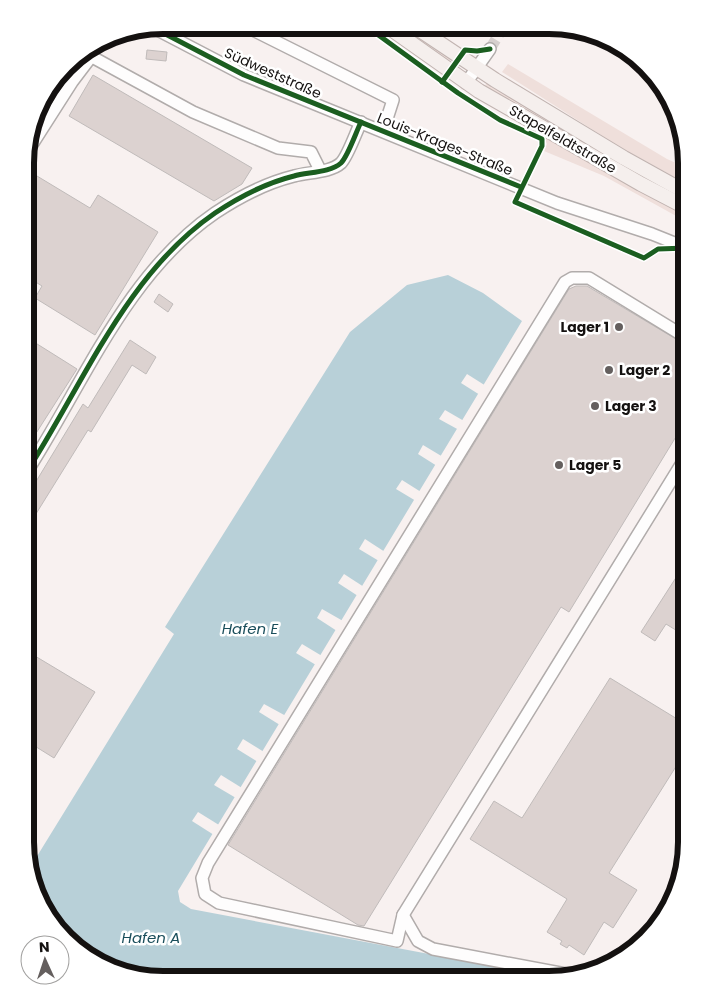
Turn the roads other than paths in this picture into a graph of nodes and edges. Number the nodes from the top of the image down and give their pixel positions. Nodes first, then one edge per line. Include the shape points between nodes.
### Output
1 (165, 34) edge
2 (261, 34) edge
3 (398, 34) edge
4 (426, 34) edge
5 (490, 49) tunnel mouth
6 (90, 56) edge
7 (84, 60) edge
8 (476, 68) junction
9 (466, 83) junction
10 (361, 122) junction
11 (383, 131) junction
12 (36, 138) edge
13 (320, 170) junction
14 (678, 187) edge
15 (678, 203) edge
16 (678, 244) edge
17 (678, 332) edge
18 (34, 460) edge
19 (678, 470) edge
20 (403, 915) junction
21 (550, 971) edge

1 - 10 street, Südweststraße via 244,75
2 - 11 street via 393,100
3 - 9 main road, Stapelfeldtstraße
4 - 8 main road, Stapelfeldtstraße
5 - 8 street
6 - 13 street via 193,112 278,148 311,152
7 - 12 street
8 - 9 street
8 - 14 main road, Stapelfeldtstraße
9 - 15 main road, Stapelfeldtstraße
10 - 11 street, Louis-Krages-Straße
10 - 13 street via 341,163
11 - 16 street, Louis-Krages-Straße via 557,203
13 - 18 street via 257,189 216,213 161,258 123,313
17 - 20 street via 589,278 572,278 565,282 222,840 202,878 205,894 219,903 397,941
19 - 20 street
20 - 21 street via 418,940 433,949

